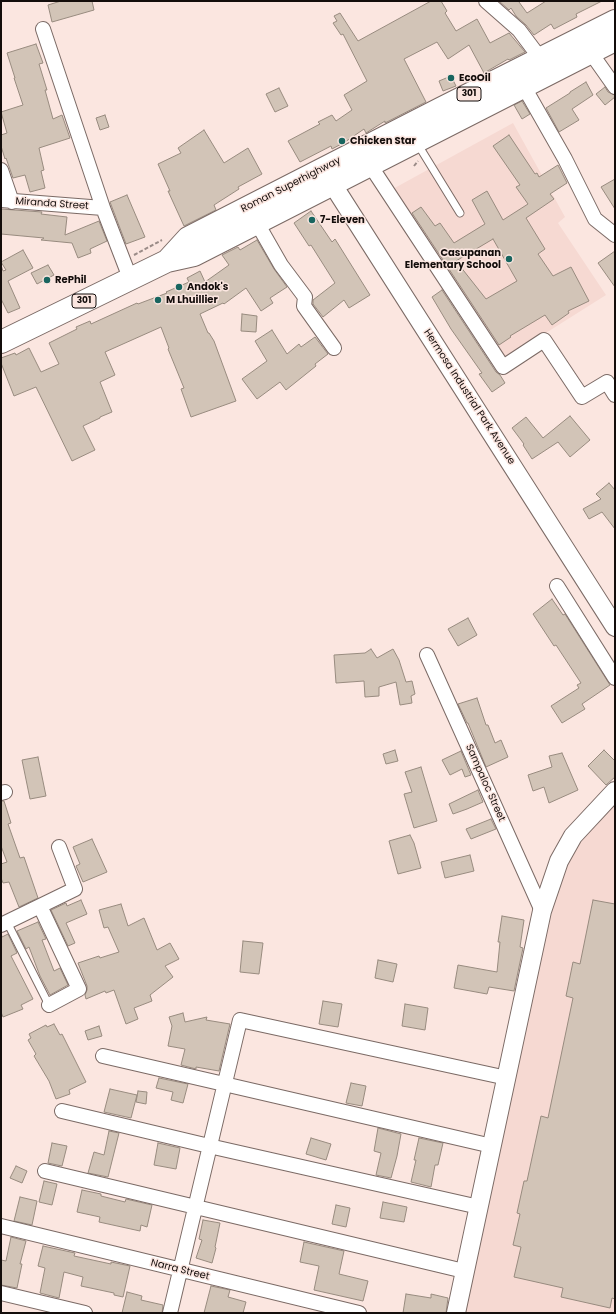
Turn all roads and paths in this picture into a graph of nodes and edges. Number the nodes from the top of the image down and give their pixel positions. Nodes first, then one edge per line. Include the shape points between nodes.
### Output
1 (486, 1) edge
2 (615, 21) edge
3 (43, 29) dead end
4 (615, 40) edge
5 (591, 53) junction
6 (540, 58) junction
7 (524, 87) junction
8 (615, 87) edge
9 (417, 142) junction
10 (370, 165) junction
11 (1, 170) edge
12 (328, 176) junction
13 (6, 201) edge
14 (103, 208) junction
15 (460, 212) dead end
16 (256, 224) junction
17 (615, 235) edge
18 (167, 261) junction
19 (130, 278) junction
20 (1, 342) edge
21 (334, 348) dead end
22 (615, 395) edge
23 (557, 586) dead end
24 (615, 626) edge
25 (427, 655) dead end
26 (615, 678) edge
27 (615, 791) edge
28 (58, 847) dead end
29 (40, 906) junction
30 (542, 911) junction
31 (4, 923) edge
32 (49, 1005) joint
33 (103, 1056) dead end
34 (507, 1078) junction
35 (224, 1084) junction
36 (62, 1111) dead end
37 (209, 1146) junction
38 (492, 1146) junction
39 (45, 1171) dead end
40 (479, 1207) junction
41 (194, 1208) junction
42 (1, 1226) edge
43 (181, 1270) junction
44 (464, 1271) junction
45 (1, 1293) edge
46 (85, 1313) edge
47 (170, 1313) edge
48 (359, 1313) edge
49 (456, 1313) edge

1 - 6 street via 520,30
2 - 6 main road, Roman Superhighway / 301
3 - 14 street
4 - 5 main road, Roman Superhighway / 301
5 - 7 main road, Roman Superhighway / 301
5 - 8 street
6 - 12 main road, Roman Superhighway / 301
7 - 9 main road, Roman Superhighway / 301
7 - 17 street via 566,159 595,219
9 - 10 main road, Roman Superhighway / 301
9 - 15 lane
10 - 12 main road, Roman Superhighway / 301
10 - 22 street via 503,367 544,340 582,397 607,382
11 - 13 street
12 - 16 main road, Roman Superhighway / 301
12 - 18 main road, Roman Superhighway / 301 via 188,238
12 - 24 street, Hermosa Industrial Park Avenue
13 - 14 street, Miranda Street
14 - 19 street
16 - 18 main road, Roman Superhighway / 301 via 194,255
16 - 21 street via 281,265 305,297 304,306
18 - 19 main road, Roman Superhighway / 301
19 - 20 main road, Roman Superhighway / 301
23 - 26 street
25 - 30 street, Sampaloc Street
27 - 30 street via 573,836 559,861
28 - 29 street via 75,889
29 - 31 street
29 - 32 street via 79,989
30 - 34 street
31 - 32 lane
33 - 35 street
34 - 35 street via 240,1020
34 - 38 street
35 - 37 street
35 - 38 street
36 - 37 street
37 - 40 street
37 - 41 street
38 - 40 street
39 - 41 street
40 - 44 street
41 - 43 street
41 - 44 street
42 - 43 street, Narra Street
43 - 47 street
43 - 48 street, Narra Street
44 - 49 street
45 - 46 street

